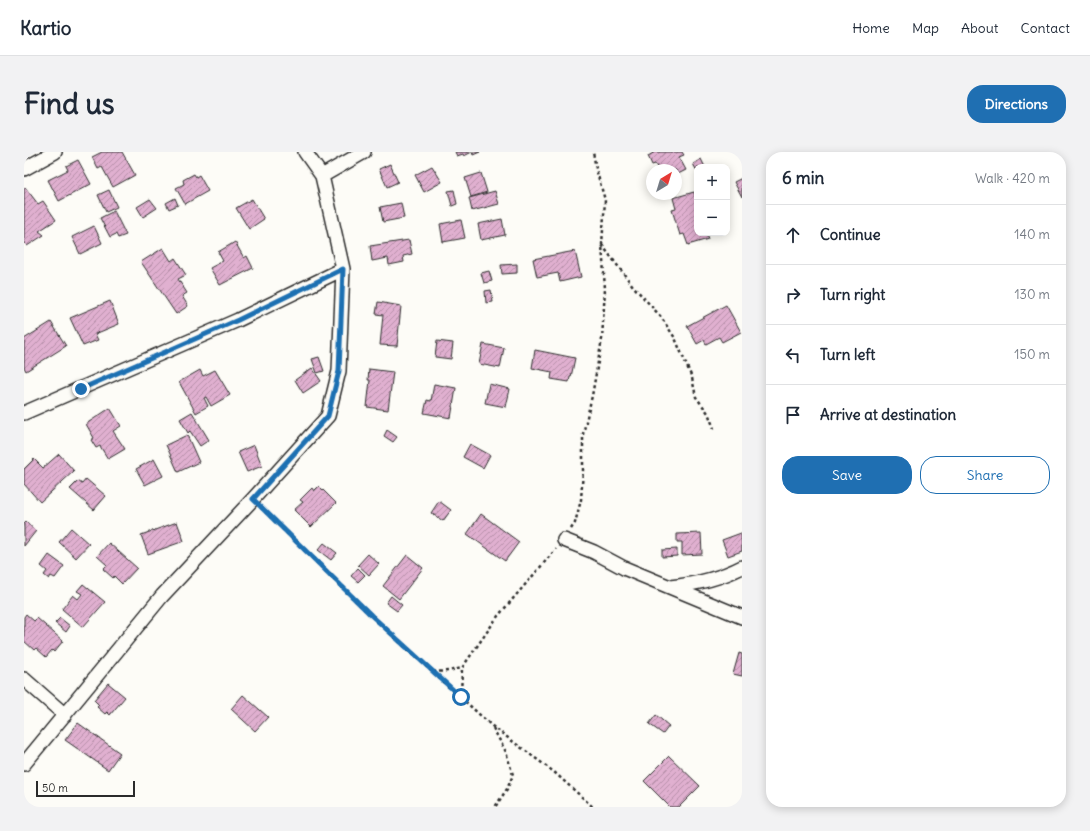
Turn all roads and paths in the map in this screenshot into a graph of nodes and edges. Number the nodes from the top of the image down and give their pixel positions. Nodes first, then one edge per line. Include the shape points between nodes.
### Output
1 (55, 152) edge
2 (305, 152) edge
3 (364, 152) edge
4 (593, 152) edge
5 (24, 169) edge
6 (322, 176) junction
7 (602, 245) junction
8 (343, 269) junction
9 (24, 413) edge
10 (715, 431) dead end
11 (253, 499) junction
12 (564, 540) junction
13 (742, 567) edge
14 (669, 587) junction
15 (742, 617) edge
16 (462, 668) junction
17 (433, 672) junction
18 (24, 679) edge
19 (461, 697) junction
20 (65, 715) junction
21 (492, 726) junction
22 (24, 764) edge
23 (495, 807) edge
24 (593, 807) edge

1 - 5 street
2 - 6 street
3 - 6 street
4 - 7 path via 605,200
6 - 8 street
7 - 10 path via 675,338 692,378 696,397 708,413
7 - 12 path via 605,289 602,339 583,434 581,500 576,523
8 - 9 street via 238,320
8 - 11 street via 339,371 328,416
11 - 17 path
11 - 20 street via 162,596
12 - 14 street
12 - 16 path via 498,616
13 - 14 street via 727,575
14 - 15 street
16 - 17 path
16 - 19 path
17 - 19 path
18 - 20 street
19 - 21 path
20 - 22 street
21 - 23 path via 506,752 513,775
21 - 24 path via 554,772

